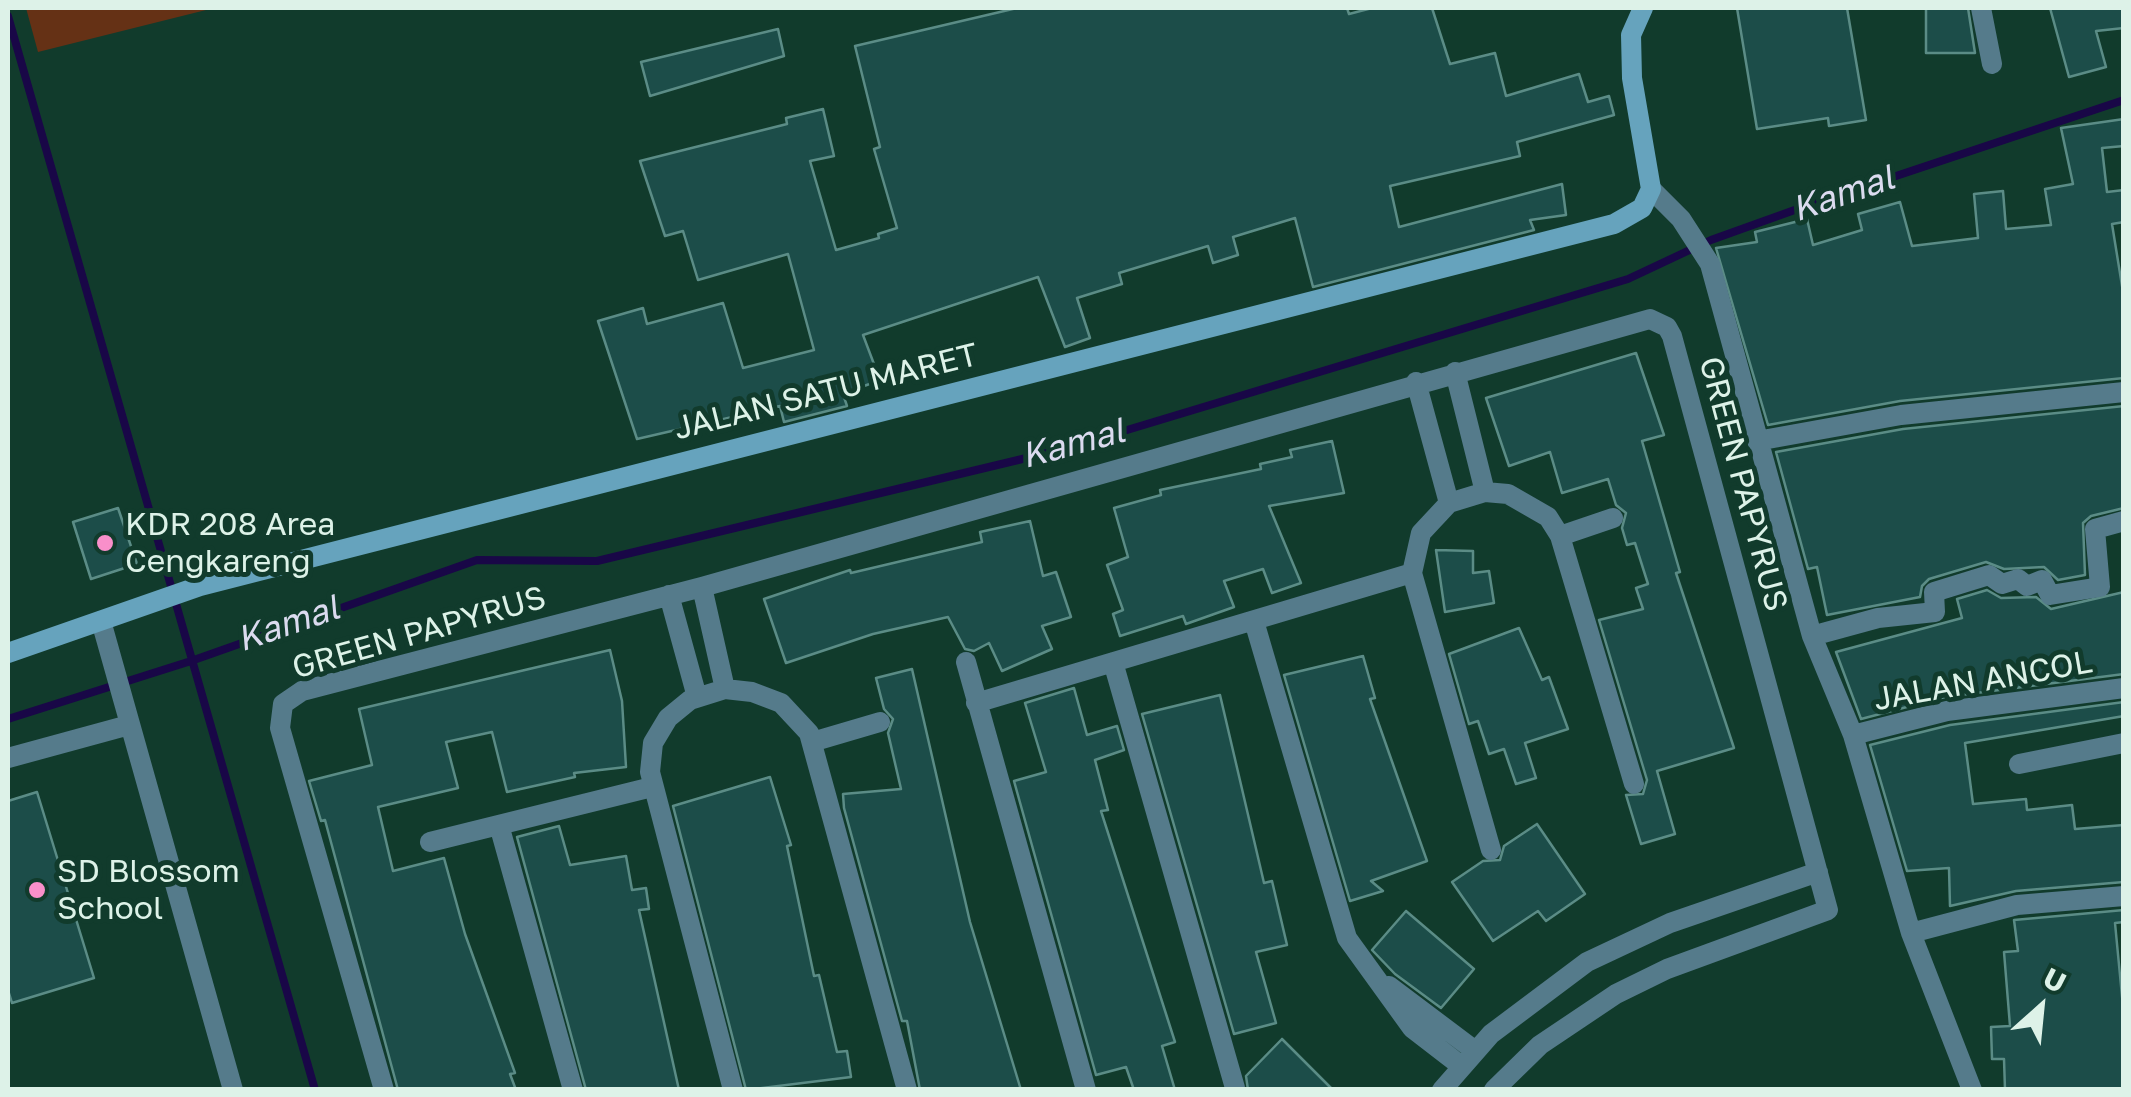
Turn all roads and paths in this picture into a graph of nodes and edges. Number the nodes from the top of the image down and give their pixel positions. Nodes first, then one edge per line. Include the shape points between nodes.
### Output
1 (1643, 8) edge
2 (1981, 8) edge
3 (1992, 64) dead end
4 (1651, 189) junction
5 (1454, 372) junction
6 (1416, 382) junction
7 (2124, 392) edge
8 (1757, 441) junction
9 (1485, 492) junction
10 (1449, 503) junction
11 (1613, 518) dead end
12 (2124, 521) edge
13 (1560, 536) junction
14 (1412, 573) junction
15 (702, 587) junction
16 (669, 596) junction
17 (1254, 621) junction
18 (104, 631) junction
19 (1812, 636) junction
20 (8, 653) edge
21 (966, 662) dead end
22 (1113, 662) junction
23 (2124, 688) edge
24 (725, 690) junction
25 (697, 697) junction
26 (976, 703) junction
27 (880, 722) dead end
28 (129, 725) junction
29 (1853, 734) junction
30 (812, 742) junction
31 (2124, 743) edge
32 (8, 758) edge
33 (2019, 764) dead end
34 (1634, 784) dead end
35 (652, 787) junction
36 (499, 825) junction
37 (430, 842) dead end
38 (1491, 850) dead end
39 (1818, 872) junction
40 (2124, 896) edge
41 (1910, 934) junction
42 (1467, 1058) junction
43 (1235, 1088) edge
44 (233, 1090) edge
45 (384, 1090) edge
46 (572, 1090) edge
47 (733, 1090) edge
48 (907, 1090) edge
49 (1086, 1090) edge
50 (1442, 1090) edge
51 (1494, 1090) edge
52 (1972, 1090) edge

1 - 4 street via 1631,35 1632,78
2 - 3 street
4 - 8 street via 1681,219 1710,264
4 - 18 street, JALAN SATU MARET via 1642,208 1614,224 200,586 153,602
5 - 6 street, GREEN PAPYRUS
5 - 9 street
5 - 39 street, GREEN PAPYRUS via 1637,320 1657,321 1670,331
6 - 10 street
6 - 15 street, GREEN PAPYRUS
7 - 8 street via 1901,416
8 - 19 street
9 - 10 street
9 - 13 street via 1529,502
10 - 14 street via 1421,533
11 - 13 street
12 - 19 street via 2095,529 2100,587 2050,595 2042,580 2002,584 1989,575 1934,592 1935,612 1878,618
13 - 34 street
14 - 17 street
14 - 38 street
15 - 16 street, GREEN PAPYRUS
15 - 24 street
16 - 25 street
16 - 45 street, GREEN PAPYRUS via 302,691 283,704 280,728
17 - 22 street
17 - 42 street via 1347,938 1412,1028
18 - 20 street, JALAN SATU MARET
18 - 28 street
19 - 29 street
21 - 26 street
22 - 26 street
22 - 43 street
23 - 29 street, JALAN ANCOL via 1947,712
24 - 25 street
24 - 30 street via 781,703 798,716
25 - 35 street via 657,734
26 - 49 street
27 - 30 street
28 - 32 street
28 - 44 street
29 - 41 street
30 - 48 street
31 - 33 street
35 - 36 street
35 - 47 street
36 - 37 street
36 - 46 street
39 - 42 street via 1612,948 1537,996
39 - 51 street via 1828,910 1616,994 1540,1045
40 - 41 street via 2017,905
41 - 52 street
42 - 50 street

